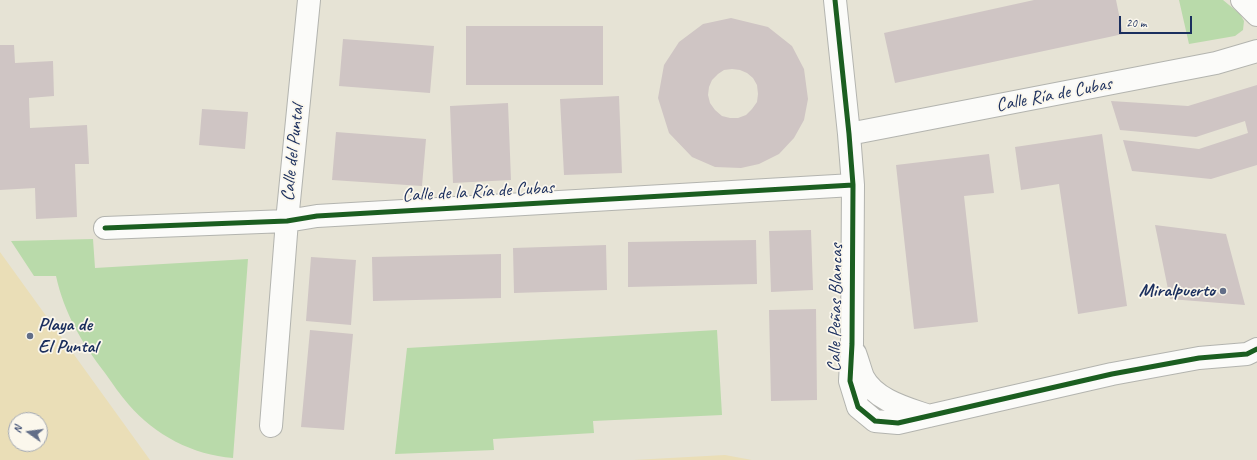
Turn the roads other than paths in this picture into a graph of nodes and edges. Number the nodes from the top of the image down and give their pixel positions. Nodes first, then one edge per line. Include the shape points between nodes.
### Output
1 (309, 0) edge
2 (835, 0) edge
3 (1242, 0) edge
4 (1257, 15) edge
5 (1257, 51) edge
6 (849, 134) junction
7 (853, 184) junction
8 (287, 221) junction
9 (105, 228) dead end
10 (1254, 354) edge
11 (271, 426) dead end

1 - 8 street, Calle del Puntal
2 - 6 street, Calle Peñas Blancas
3 - 4 street
5 - 6 street, Calle Ría de Cubas via 1216,63
6 - 7 street, Calle Peñas Blancas
7 - 8 street, Calle de la Ría de Cubas via 317,216
7 - 10 street, Calle Peñas Blancas via 850,380 858,407 875,421 898,423 1112,374 1199,358
8 - 9 street, Calle de la Ría de Cubas
8 - 11 street, Calle del Puntal

